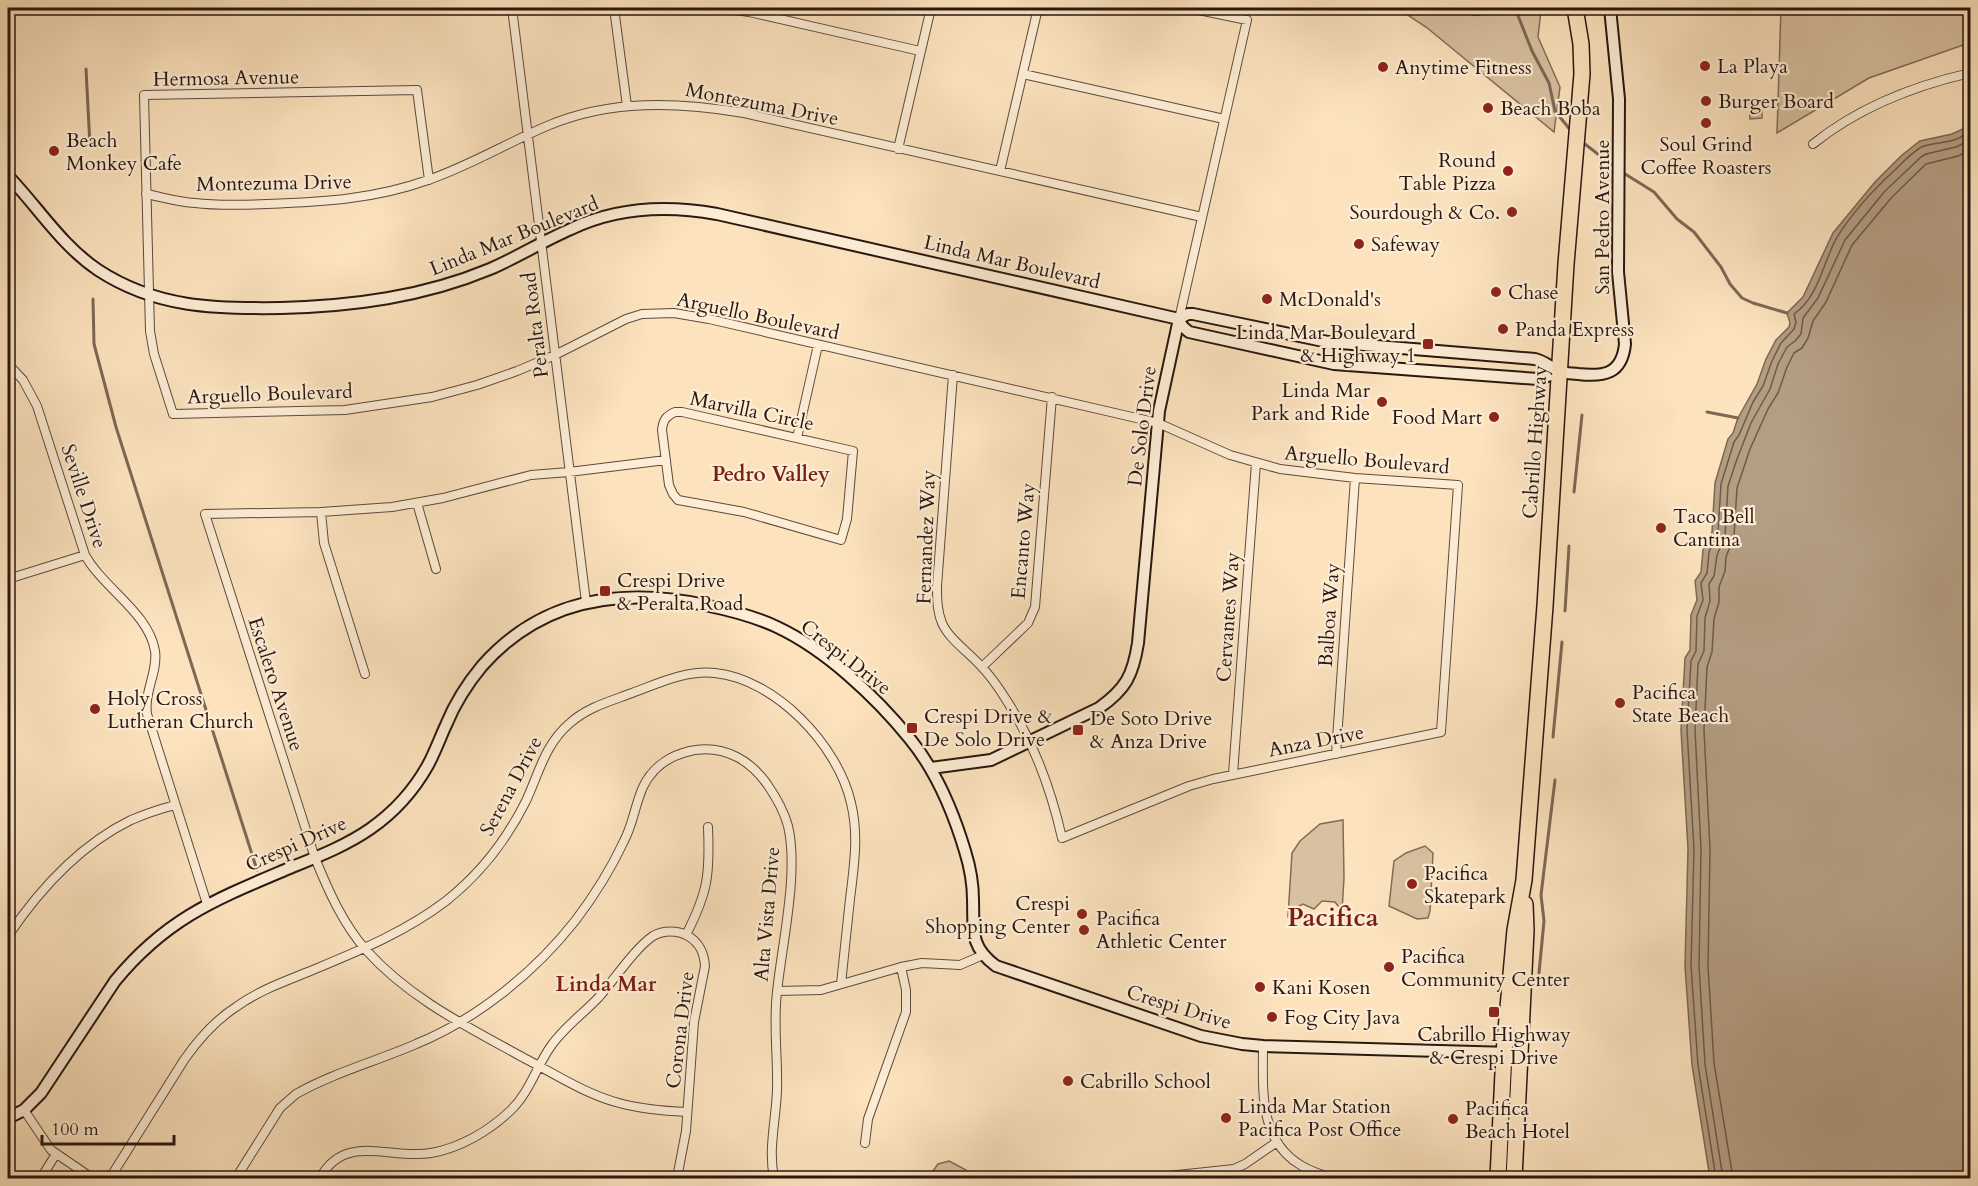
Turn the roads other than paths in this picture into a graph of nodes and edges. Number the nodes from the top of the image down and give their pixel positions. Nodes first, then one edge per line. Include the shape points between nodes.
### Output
1 (512, 8) edge
2 (614, 8) edge
3 (722, 8) edge
4 (931, 8) edge
5 (1038, 8) edge
6 (1190, 8) edge
7 (1575, 8) edge
8 (1610, 8) edge
9 (920, 51) junction
10 (1971, 73) edge
11 (1023, 74) junction
12 (8, 90) edge
13 (8, 96) edge
14 (627, 106) junction
15 (1224, 119) junction
16 (529, 134) junction
17 (1813, 144) dead end
18 (898, 149) junction
19 (1000, 171) junction
20 (8, 176) edge
21 (429, 180) junction
22 (146, 194) junction
23 (1202, 217) junction
24 (542, 244) junction
25 (148, 295) junction
26 (1179, 319) junction
27 (818, 345) junction
28 (555, 355) junction
29 (8, 364) edge
30 (1560, 372) junction
31 (953, 375) junction
32 (1052, 397) junction
33 (1158, 423) junction
34 (797, 438) junction
35 (666, 460) junction
36 (1256, 464) junction
37 (569, 472) junction
38 (1355, 478) junction
39 (1458, 485) joint
40 (417, 503) junction
41 (321, 512) junction
42 (85, 555) junction
43 (436, 569) dead end
44 (8, 579) edge
45 (586, 602) junction
46 (982, 667) junction
47 (365, 674) dead end
48 (1030, 742) junction
49 (1336, 753) junction
50 (931, 768) junction
51 (1233, 774) junction
52 (175, 805) junction
53 (708, 827) dead end
54 (315, 858) junction
55 (1524, 880) junction
56 (207, 904) junction
57 (686, 935) junction
58 (8, 936) edge
59 (365, 948) junction
60 (983, 955) junction
61 (901, 967) junction
62 (841, 984) junction
63 (777, 991) junction
64 (460, 1022) junction
65 (1263, 1046) junction
66 (1504, 1052) junction
67 (1520, 1053) junction
68 (539, 1066) junction
69 (24, 1110) junction
70 (687, 1112) junction
71 (8, 1118) edge
72 (1276, 1142) junction
73 (865, 1143) dead end
74 (56, 1154) junction
75 (1159, 1177) dead end
76 (1177, 1177) edge
77 (41, 1179) edge
78 (92, 1179) edge
79 (110, 1179) edge
80 (236, 1179) edge
81 (320, 1179) edge
82 (677, 1179) edge
83 (774, 1179) edge
84 (1332, 1179) edge
85 (1498, 1179) edge
86 (1514, 1179) edge

1 - 16 street, Peralta Road
2 - 14 street
3 - 9 street
4 - 9 street
5 - 11 street
6 - 15 street, De Solo Drive via 1247,21
7 - 30 highway, Cabrillo Highway via 1581,44 1580,91
8 - 30 street, San Pedro Avenue via 1618,85 1618,283 1625,340 1622,358 1605,375
9 - 18 street
10 - 17 street via 1887,99
11 - 15 street
11 - 19 street
12 - 13 street
14 - 16 street, Montezuma Drive via 574,117
14 - 18 street, Montezuma Drive via 680,104 712,108
15 - 23 street, De Solo Drive
16 - 21 street, Montezuma Drive
16 - 24 street, Peralta Road
18 - 19 street, Montezuma Drive
19 - 23 street, Montezuma Drive
20 - 25 street, Linda Mar Boulevard via 84,260
21 - 22 street, Montezuma Drive via 374,196 312,203 215,205
21 - 22 street, Hermosa Avenue via 417,90 144,95
22 - 25 street, Hermosa Avenue
23 - 26 street, De Solo Drive
24 - 25 street, Linda Mar Boulevard via 448,284 361,303 217,308
24 - 26 street, Linda Mar Boulevard via 585,222 621,213 660,208 698,210
24 - 28 street, Peralta Road
25 - 28 street, Arguello Boulevard via 152,342 173,414 306,412 388,405 477,385
26 - 30 street, Linda Mar Boulevard via 1193,314 1350,345 1535,359
26 - 30 street, Linda Mar Boulevard via 1189,332 1334,364 1536,379
26 - 33 street, De Solo Drive
27 - 28 street, Arguello Boulevard via 691,315 658,313 626,319
27 - 31 street, Arguello Boulevard
27 - 34 street
28 - 37 street, Peralta Road
29 - 42 street, Seville Drive via 23,380 37,406
30 - 55 highway, Cabrillo Highway
31 - 32 street, Arguello Boulevard
31 - 46 street, Fernandez Way via 938,606 942,623 951,636
32 - 33 street, Arguello Boulevard
32 - 46 street, Encanto Way via 1035,607 1028,623
33 - 36 street, Arguello Boulevard
33 - 48 street, De Solo Drive via 1134,667 1126,684 1112,699
34 - 35 street, Marvilla Circle via 675,412 663,422
34 - 35 street, Marvilla Circle via 853,451 847,519 841,540 744,512 678,500 669,486
35 - 37 street, Escalero Avenue
36 - 38 street, Arguello Boulevard
36 - 51 street, Cervantes Way
37 - 40 street, Escalero Avenue via 531,475
37 - 45 street, Peralta Road
38 - 39 street, Arguello Boulevard
38 - 49 street, Balboa Way
39 - 49 street, Anza Drive via 1441,732
40 - 41 street, Escalero Avenue
40 - 43 street
41 - 47 street via 324,543
41 - 54 street, Escalero Avenue via 205,514
42 - 44 street
42 - 52 street, Seville Drive via 145,626 153,643 155,662 147,694 147,714
45 - 50 street, Crespi Drive via 620,597 672,599 726,610 779,628 829,661 873,698
45 - 54 street, Crespi Drive via 539,621 496,652 462,692 428,765 402,801 370,829
46 - 48 street, Fernandez Way
48 - 50 street, De Solo Drive via 991,760
48 - 51 street, Anza Drive via 1050,792 1062,838 1189,786
49 - 51 street, Anza Drive
50 - 60 street, Crespi Drive via 965,851 972,883 973,933
52 - 56 street, Seville Drive
52 - 58 street via 133,819 96,842 46,887
53 - 57 street via 708,878 701,905
54 - 56 street, Crespi Drive
54 - 59 street, Escalero Avenue via 333,899
55 - 66 highway, Cabrillo Highway via 1515,930
55 - 67 highway, Cabrillo Highway via 1526,930
56 - 69 street, Crespi Drive via 172,925 129,964 41,1093
57 - 68 street via 661,933 645,943 558,1037
57 - 70 street, Corona Drive via 701,949 705,966 694,1022
59 - 62 street, Serena Drive via 432,911 477,872 504,839 546,752 570,722 602,704 673,678 715,673 755,686 801,719 829,750 847,786 856,842
59 - 64 street, Escalero Avenue via 418,996
59 - 79 street, Serena Drive via 268,988 221,1018 194,1045
60 - 61 street via 960,965 922,963
60 - 65 street, Crespi Drive via 1005,971 1201,1036
61 - 62 street
61 - 73 street via 906,1012 868,1119
62 - 63 street via 812,992
63 - 64 street, Alta Vista Drive via 791,870 784,814 765,781 747,763 725,752 702,750 678,755 657,768 642,789 620,851 578,917 526,973
63 - 83 street, Alta Vista Drive via 777,1092 771,1155
64 - 68 street, Escalero Avenue
64 - 80 street, Alta Vista Drive via 296,1094 275,1116
65 - 66 street, Crespi Drive
65 - 72 street via 1264,1109
66 - 67 street, Crespi Drive
66 - 85 highway, Cabrillo Highway
67 - 86 highway, Cabrillo Highway
68 - 70 street, Escalero Avenue via 618,1103
68 - 81 street via 512,1110 468,1140 418,1154 359,1150 337,1159
69 - 71 street, Crespi Drive
69 - 74 street
70 - 82 street, Corona Drive
72 - 76 street via 1234,1169
72 - 84 street via 1302,1166
74 - 77 street
74 - 78 street
75 - 76 street

